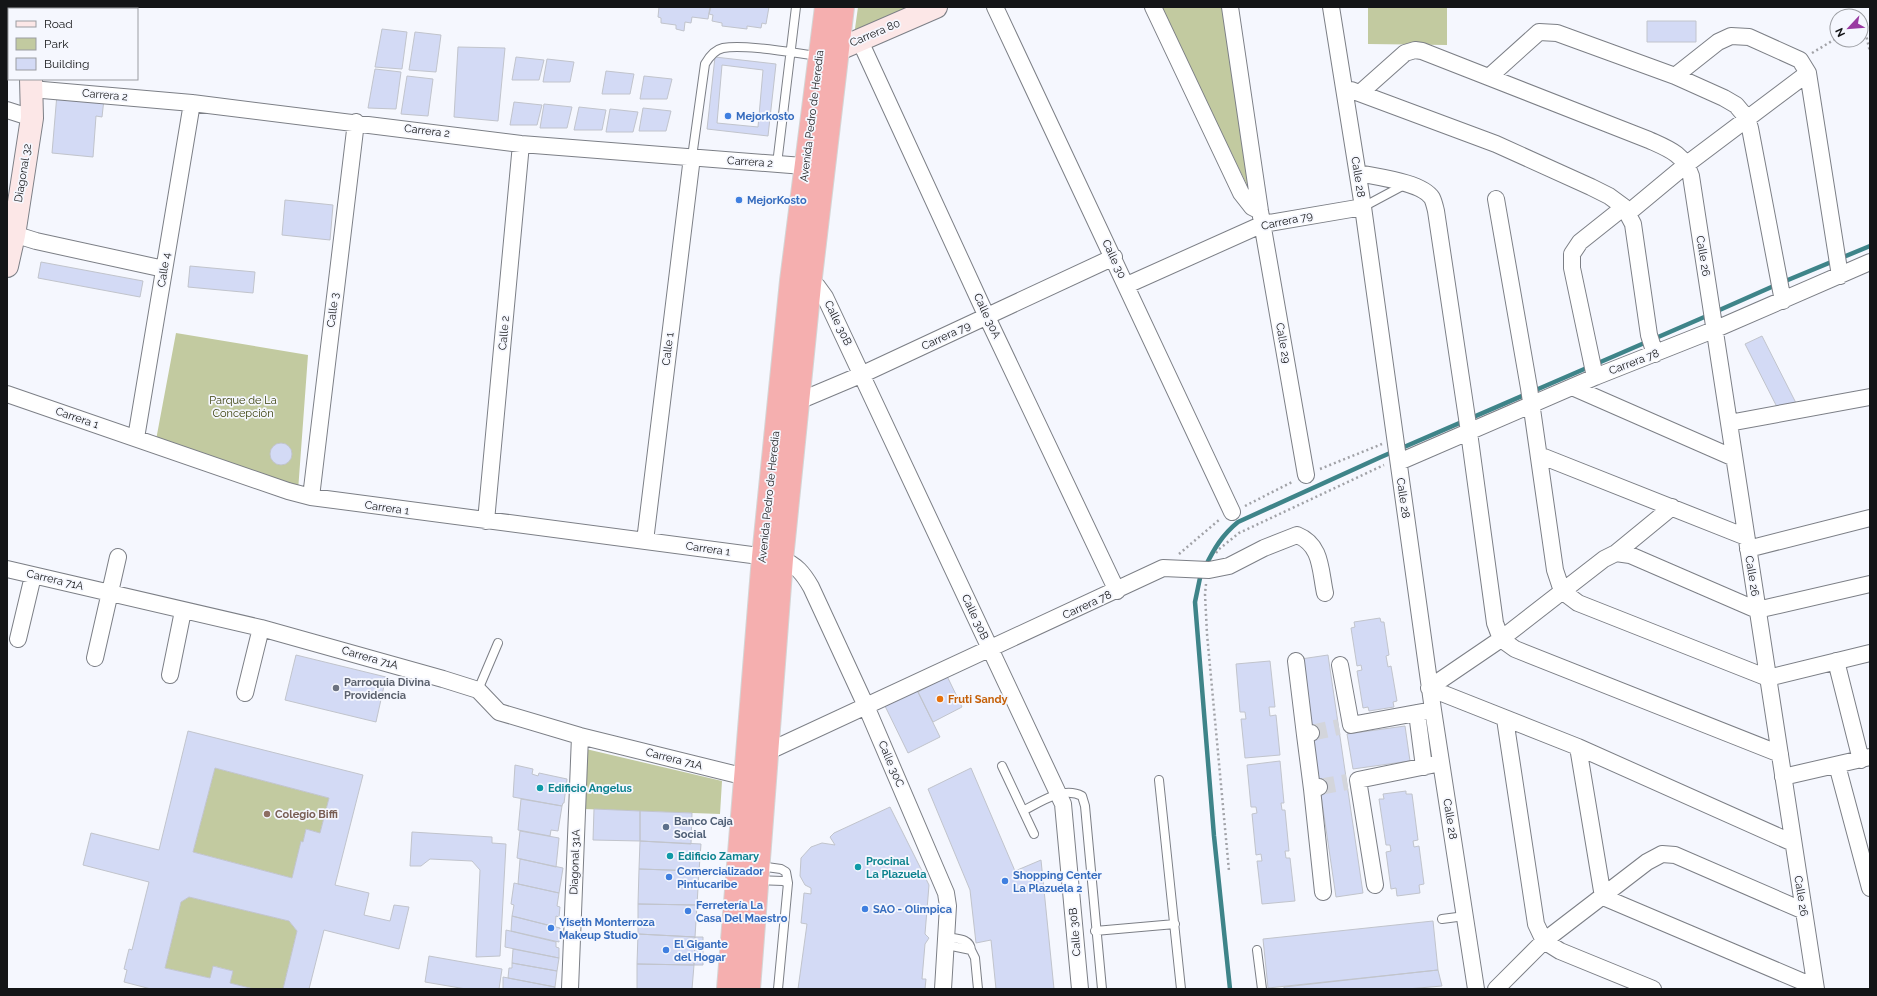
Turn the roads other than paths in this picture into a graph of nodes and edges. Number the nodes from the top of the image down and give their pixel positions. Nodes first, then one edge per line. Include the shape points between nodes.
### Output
1 (796, 7) edge
2 (826, 7) edge
3 (843, 7) edge
4 (936, 7) edge
5 (995, 7) edge
6 (1152, 7) edge
7 (1230, 7) edge
8 (1331, 7) edge
9 (860, 41) junction
10 (790, 52) junction
11 (828, 53) junction
12 (1804, 67) junction
13 (1675, 76) junction
14 (1488, 77) junction
15 (31, 84) edge
16 (1344, 87) junction
17 (1360, 93) junction
18 (192, 103) junction
19 (7, 110) edge
20 (32, 118) junction
21 (1747, 118) junction
22 (356, 122) junction
23 (521, 144) junction
24 (692, 157) junction
25 (776, 164) junction
26 (1687, 164) junction
27 (814, 167) junction
28 (1358, 173) junction
29 (1406, 184) junction
30 (1496, 199) dead end
31 (1363, 207) junction
32 (1626, 210) junction
33 (1261, 218) junction
34 (10, 234) edge
35 (1114, 257) junction
36 (1870, 262) edge
37 (1838, 265) junction
38 (7, 266) edge
39 (164, 269) junction
40 (800, 283) junction
41 (1127, 285) junction
42 (1780, 289) junction
43 (987, 317) junction
44 (1713, 318) junction
45 (1652, 345) junction
46 (1593, 369) junction
47 (863, 374) junction
48 (1572, 387) junction
49 (7, 394) edge
50 (1870, 396) edge
51 (1530, 398) junction
52 (799, 401) junction
53 (1468, 422) junction
54 (1729, 423) junction
55 (136, 438) junction
56 (1539, 455) junction
57 (1734, 458) junction
58 (1398, 459) junction
59 (1306, 475) road end
60 (311, 497) junction
61 (1672, 507) junction
62 (1232, 512) road end
63 (1870, 518) edge
64 (486, 522) junction
65 (645, 541) junction
66 (1747, 543) junction
67 (1616, 553) junction
68 (118, 557) dead end
69 (772, 558) junction
70 (7, 569) edge
71 (34, 576) junction
72 (1870, 584) edge
73 (1117, 591) junction
74 (1562, 591) junction
75 (110, 593) junction
76 (1325, 593) dead end
77 (1757, 610) junction
78 (183, 611) junction
79 (261, 628) junction
80 (18, 639) dead end
81 (1501, 639) junction
82 (498, 643) dead end
83 (990, 649) junction
84 (1870, 653) edge
85 (95, 658) dead end
86 (1836, 661) junction
87 (1296, 662) dead end
88 (1340, 665) dead end
89 (170, 675) dead end
90 (1768, 678) junction
91 (1429, 688) junction
92 (478, 690) junction
93 (245, 694) dead end
94 (866, 706) junction
95 (1433, 710) junction
96 (1417, 713) junction
97 (1505, 719) junction
98 (580, 736) junction
99 (1578, 747) junction
100 (768, 752) junction
101 (1780, 754) junction
102 (1866, 759) edge
103 (1441, 762) junction
104 (1837, 765) junction
105 (1002, 766) dead end
106 (1424, 767) junction
107 (746, 777) junction
108 (1783, 777) junction
109 (1159, 780) dead end
110 (1059, 794) junction
111 (1023, 811) junction
112 (1034, 834) dead end
113 (1793, 843) junction
114 (758, 873) junction
115 (788, 883) junction
116 (1375, 885) dead end
117 (1870, 888) edge
118 (1323, 892) dead end
119 (1603, 897) junction
120 (1804, 911) junction
121 (1465, 916) junction
122 (1442, 919) dead end
123 (1175, 924) junction
124 (1096, 931) junction
125 (947, 941) junction
126 (1544, 941) junction
127 (1257, 950) dead end
128 (1816, 988) edge
129 (570, 989) edge
130 (728, 989) edge
131 (749, 989) edge
132 (778, 989) edge
133 (943, 989) edge
134 (978, 989) edge
135 (1080, 989) edge
136 (1102, 989) edge
137 (1181, 989) edge
138 (1262, 989) edge
139 (1476, 989) edge
140 (1496, 989) edge
141 (1653, 989) edge

1 - 10 lane
2 - 11 highway, Avenida Pedro de Heredia
3 - 11 highway, Avenida Pedro de Heredia
4 - 9 street, Carrera 80
5 - 35 street, Calle 30
6 - 33 street via 1240,193
7 - 33 street, Calle 29
8 - 16 street, Calle 28
9 - 11 street, Carrera 80
9 - 43 street, Calle 30A
10 - 11 lane
10 - 24 lane via 722,48 710,55 705,64
10 - 25 lane
11 - 27 highway, Avenida Pedro de Heredia
12 - 13 street via 1749,37 1731,36 1718,42
12 - 21 street
12 - 37 street
13 - 14 street via 1557,33 1539,32
13 - 21 street via 1736,105
14 - 17 street via 1415,50 1405,53
14 - 26 street via 1672,150
15 - 18 street, Carrera 2
15 - 20 street, Diagonal 32
16 - 17 street
16 - 28 street, Calle 28
17 - 32 street via 1496,144 1603,193
18 - 22 street, Carrera 2
18 - 39 street, Calle 4
19 - 20 street
20 - 34 street, Diagonal 32
21 - 26 street
21 - 42 street
22 - 23 street, Carrera 2
22 - 60 street, Calle 3
23 - 24 street, Carrera 2
23 - 64 street, Calle 2
24 - 25 street, Carrera 2
24 - 65 street, Calle 1
25 - 27 street, Carrera 2
26 - 32 street
26 - 44 street, Calle 26
27 - 40 highway, Avenida Pedro de Heredia
28 - 29 street
28 - 31 street, Calle 28
29 - 31 lane
29 - 53 street via 1424,190 1432,198 1436,211
30 - 51 street
31 - 33 street, Carrera 79
31 - 58 street, Calle 28
32 - 45 street via 1633,224
32 - 46 street via 1580,242 1572,254 1572,268
33 - 41 street, Carrera 79
33 - 59 street, Calle 29
34 - 38 street, Diagonal 32
34 - 39 street
35 - 41 street, Calle 30
35 - 43 street, Carrera 79
36 - 37 street, Carrera 78
37 - 42 street, Carrera 78
39 - 55 street, Calle 4
40 - 47 street, Calle 30B via 817,286 825,297
40 - 52 highway, Avenida Pedro de Heredia
40 - 69 highway, Avenida Pedro de Heredia
41 - 62 street, Calle 30
42 - 44 street, Carrera 78
43 - 47 street, Carrera 79
43 - 73 street, Calle 30A
44 - 45 street, Carrera 78
44 - 54 street, Calle 26
45 - 46 street, Carrera 78
46 - 48 street, Carrera 78
47 - 52 street, Carrera 79
47 - 83 street, Calle 30B
48 - 51 street, Carrera 78
48 - 57 street
49 - 55 street, Carrera 1
50 - 54 street
51 - 53 street, Carrera 78
51 - 56 street
52 - 69 highway, Avenida Pedro de Heredia
53 - 58 street, Carrera 78
53 - 81 street via 1495,623
54 - 57 street, Calle 26
55 - 60 street, Carrera 1
56 - 61 street
56 - 74 street via 1555,570
57 - 66 street, Calle 26
58 - 91 street, Calle 28
60 - 64 street, Carrera 1
61 - 66 street
61 - 67 street
63 - 66 street
64 - 65 street, Carrera 1
65 - 69 street, Carrera 1
66 - 77 street, Calle 26
67 - 74 street
67 - 77 street via 1630,555
68 - 75 street
69 - 94 street, Calle 30C via 794,564 807,580
69 - 100 highway, Avenida Pedro de Heredia
69 - 107 highway, Avenida Pedro de Heredia
70 - 71 street, Carrera 71A
71 - 75 street, Carrera 71A
71 - 80 street
72 - 77 street
73 - 76 street, Carrera 78 via 1167,568 1207,570 1229,566 1297,535 1307,539 1316,549
73 - 83 street, Carrera 78
74 - 81 street
74 - 90 street via 1578,603
75 - 78 street, Carrera 71A
75 - 85 street
77 - 90 street, Calle 26
78 - 79 street, Carrera 71A
78 - 89 street
79 - 92 street, Carrera 71A
79 - 93 street
81 - 91 street
81 - 101 street via 1515,649
82 - 92 lane
83 - 94 street, Carrera 78
83 - 110 street, Calle 30B
84 - 86 street
86 - 90 street
86 - 102 street
87 - 118 street via 1316,788
88 - 96 street via 1345,726
90 - 101 street, Calle 26
91 - 95 street, Calle 28
91 - 97 street
92 - 98 street, Carrera 71A via 499,712
94 - 100 street, Carrera 78
94 - 125 street, Calle 30C via 946,893
95 - 96 street
95 - 103 street, Calle 28
96 - 106 street
97 - 99 street
97 - 126 street via 1536,924
98 - 107 street, Carrera 71A
98 - 129 street, Diagonal 31A
99 - 113 street
99 - 119 street
100 - 114 highway, Avenida Pedro de Heredia
101 - 108 street, Calle 26
102 - 104 street
103 - 106 street
103 - 121 street, Calle 28
104 - 108 street
104 - 117 street
105 - 111 lane
106 - 116 street via 1352,781
107 - 130 highway, Avenida Pedro de Heredia
108 - 113 street, Calle 26
109 - 123 lane
110 - 111 lane
110 - 124 lane via 1074,792 1082,796 1085,806
110 - 135 street, Calle 30B via 1063,804
111 - 112 lane
113 - 120 street, Calle 26
114 - 115 lane
114 - 115 lane via 781,869 786,872
114 - 131 highway, Avenida Pedro de Heredia
115 - 132 lane
119 - 120 street via 1647,862 1662,854 1675,855
119 - 126 street
119 - 128 street
120 - 128 street, Calle 26
121 - 122 lane
121 - 139 street, Calle 28
123 - 124 lane
123 - 137 lane
124 - 136 lane
125 - 133 street, Calle 30C
125 - 134 lane via 971,950 975,958
126 - 140 street
126 - 141 street via 1560,951
127 - 138 lane

